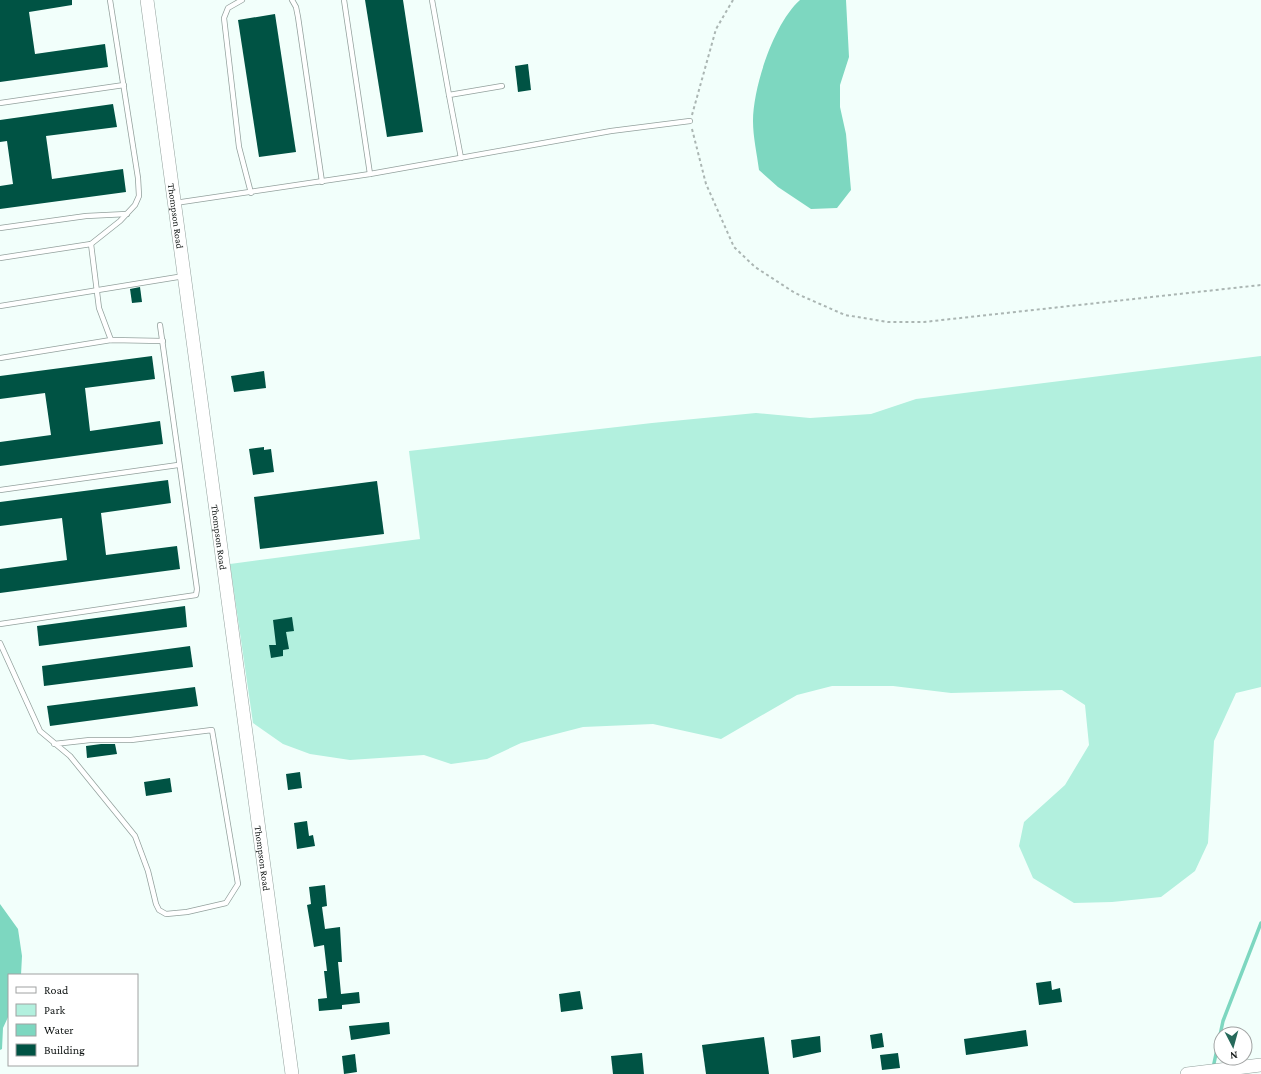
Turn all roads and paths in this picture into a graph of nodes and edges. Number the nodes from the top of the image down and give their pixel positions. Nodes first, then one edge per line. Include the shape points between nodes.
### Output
1 (110, 0) edge
2 (146, 0) edge
3 (242, 0) edge
4 (292, 0) edge
5 (344, 0) edge
6 (432, 0) edge
7 (733, 0) edge
8 (124, 85) junction
9 (502, 86) dead end
10 (449, 95) junction
11 (0, 103) edge
12 (690, 122) junction
13 (460, 158) junction
14 (370, 174) junction
15 (322, 182) junction
16 (251, 193) junction
17 (175, 203) junction
18 (127, 214) junction
19 (0, 228) edge
20 (91, 244) junction
21 (0, 258) edge
22 (185, 276) junction
23 (1261, 285) edge
24 (97, 291) junction
25 (0, 306) edge
26 (160, 326) dead end
27 (111, 340) junction
28 (163, 341) junction
29 (0, 358) edge
30 (178, 465) junction
31 (0, 490) edge
32 (0, 624) edge
33 (0, 643) edge
34 (54, 744) junction
35 (1261, 1065) edge
36 (292, 1074) edge
37 (1187, 1074) edge

1 - 8 lane
2 - 17 main road, Thompson Road
3 - 16 lane via 228,8 224,18 240,147
4 - 15 lane via 298,17
5 - 14 lane
6 - 10 lane
7 - 12 path via 716,29
8 - 11 lane
8 - 18 lane via 139,196
9 - 10 lane
10 - 13 lane
12 - 13 lane via 611,131
12 - 23 path via 706,184 734,247 755,267 795,293 845,315 888,322 924,322
13 - 14 lane
14 - 15 lane
15 - 16 lane
16 - 17 lane
17 - 22 main road, Thompson Road
18 - 19 lane via 86,216
18 - 20 lane
20 - 21 lane
20 - 24 lane
22 - 24 lane
22 - 36 main road, Thompson Road
24 - 25 lane
24 - 27 lane via 99,308
26 - 28 lane
27 - 28 lane
27 - 29 lane
28 - 30 lane
30 - 31 lane
30 - 32 lane via 196,595
33 - 34 lane via 40,731
34 - 34 lane via 70,756 135,836 160,910 166,914 187,912 226,903 238,884 212,730 131,740 90,740
35 - 37 main road

